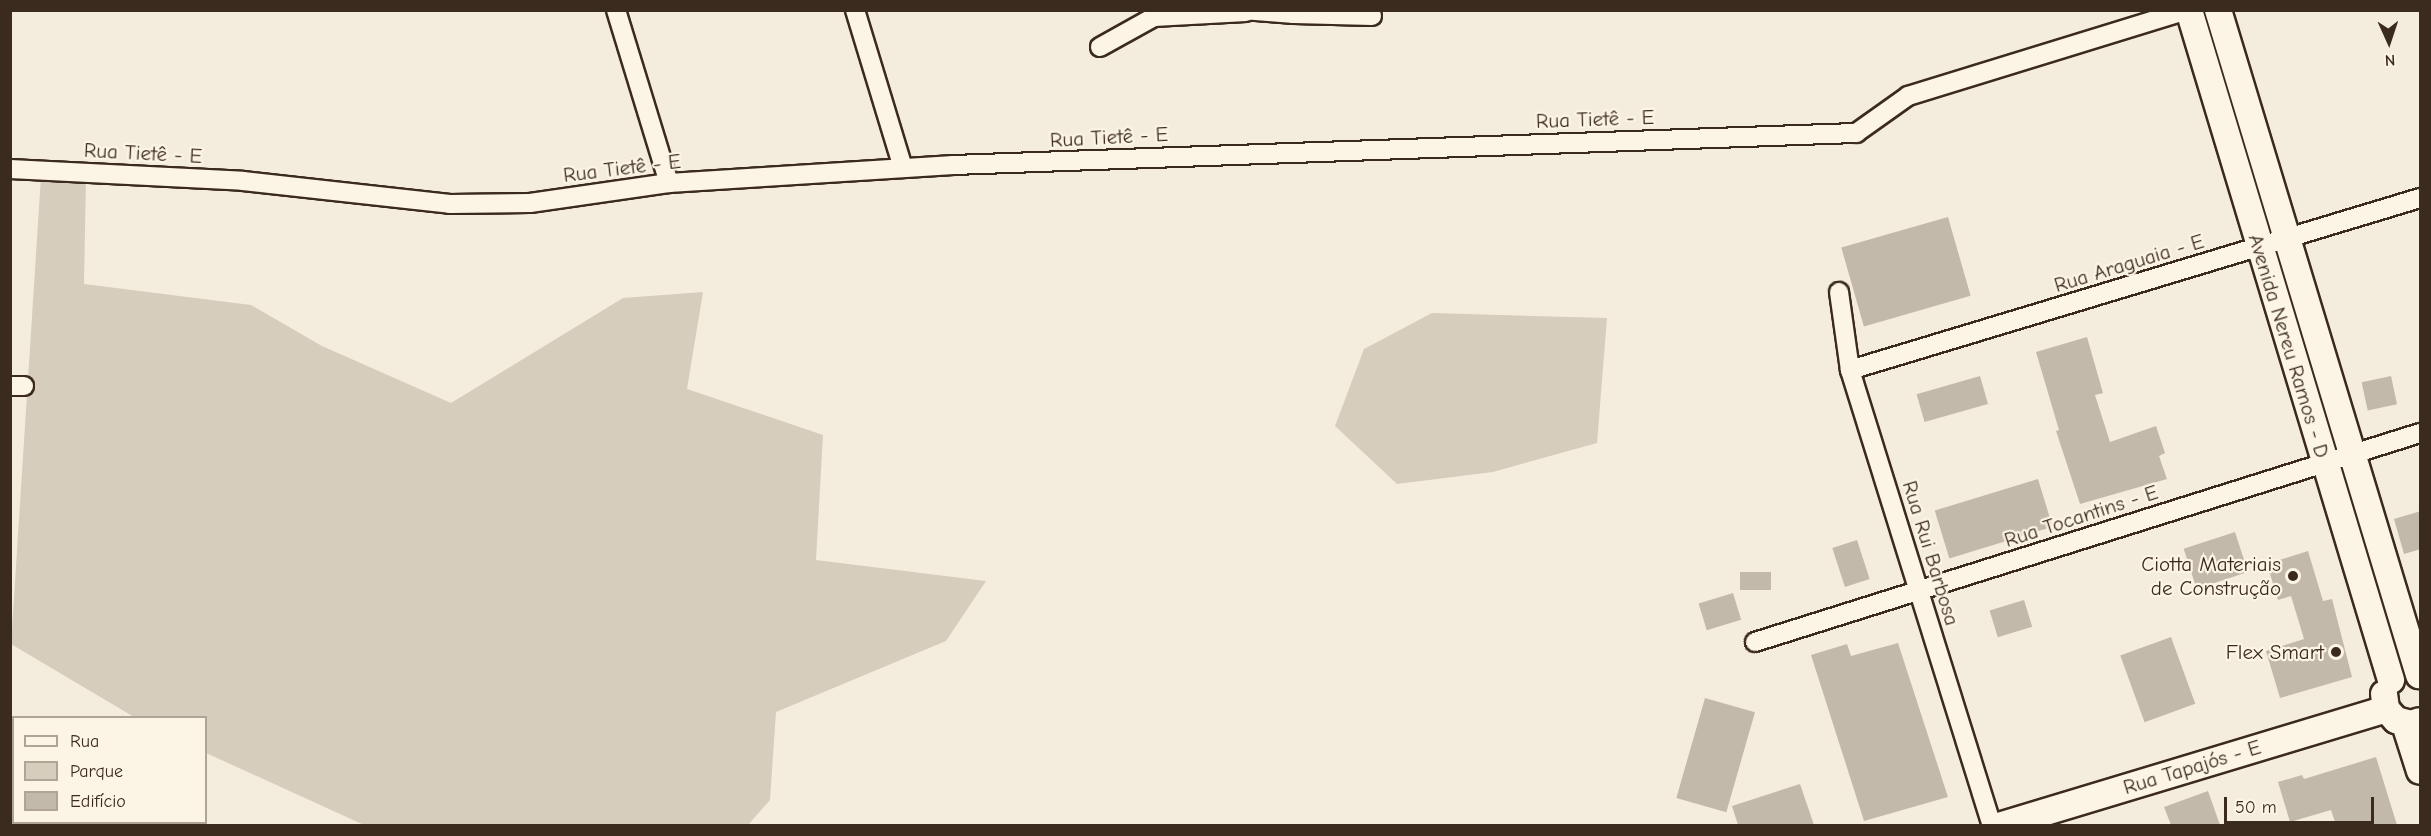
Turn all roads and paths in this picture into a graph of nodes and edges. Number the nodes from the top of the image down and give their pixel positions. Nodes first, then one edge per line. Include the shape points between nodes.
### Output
1 (616, 10) edge
2 (855, 10) edge
3 (1368, 10) edge
4 (2188, 10) edge
5 (2218, 10) edge
6 (1244, 11) edge
7 (1299, 12) edge
8 (1156, 14) edge
9 (1100, 47) dead end
10 (903, 168) junction
11 (10, 169) edge
12 (669, 183) junction
13 (2421, 198) edge
14 (2287, 240) junction
15 (2260, 248) junction
16 (1839, 292) dead end
17 (1850, 370) junction
18 (2421, 433) edge
19 (2352, 453) junction
20 (2324, 462) junction
21 (1919, 592) junction
22 (1755, 642) dead end
23 (2420, 675) edge
24 (2391, 680) junction
25 (2404, 718) edge
26 (2421, 771) edge
27 (1992, 825) edge
28 (1999, 825) edge

1 - 12 street
2 - 10 street
3 - 7 street via 1372,16
4 - 10 street, Rua Tietê - E via 1908,96 1856,133
4 - 15 street, Avenida Nereu Ramos - D
5 - 14 street, Avenida Nereu Ramos - D
6 - 7 street
6 - 8 street
8 - 9 street
10 - 12 street, Rua Tietê - E
11 - 12 street, Rua Tietê - E via 243,181 450,204 530,203
13 - 14 street, Rua Araguaia - E
14 - 15 street, Rua Araguaia - E
14 - 19 street, Avenida Nereu Ramos - D
15 - 17 street, Rua Araguaia - E
15 - 20 street, Avenida Nereu Ramos - D
16 - 17 street, Rua Rui Barbosa
17 - 21 street, Rua Rui Barbosa
18 - 19 street, Rua Tocantins - E
19 - 20 street, Rua Tocantins - E
19 - 23 street, Avenida Nereu Ramos - D
20 - 21 street, Rua Tocantins - E
20 - 24 street, Avenida Nereu Ramos - D
21 - 22 street, Rua Tocantins - E
21 - 27 street, Rua Rui Barbosa
23 - 24 street via 2404,673
24 - 25 street via 2384,694
25 - 26 street
25 - 28 street, Rua Tapajós - E

